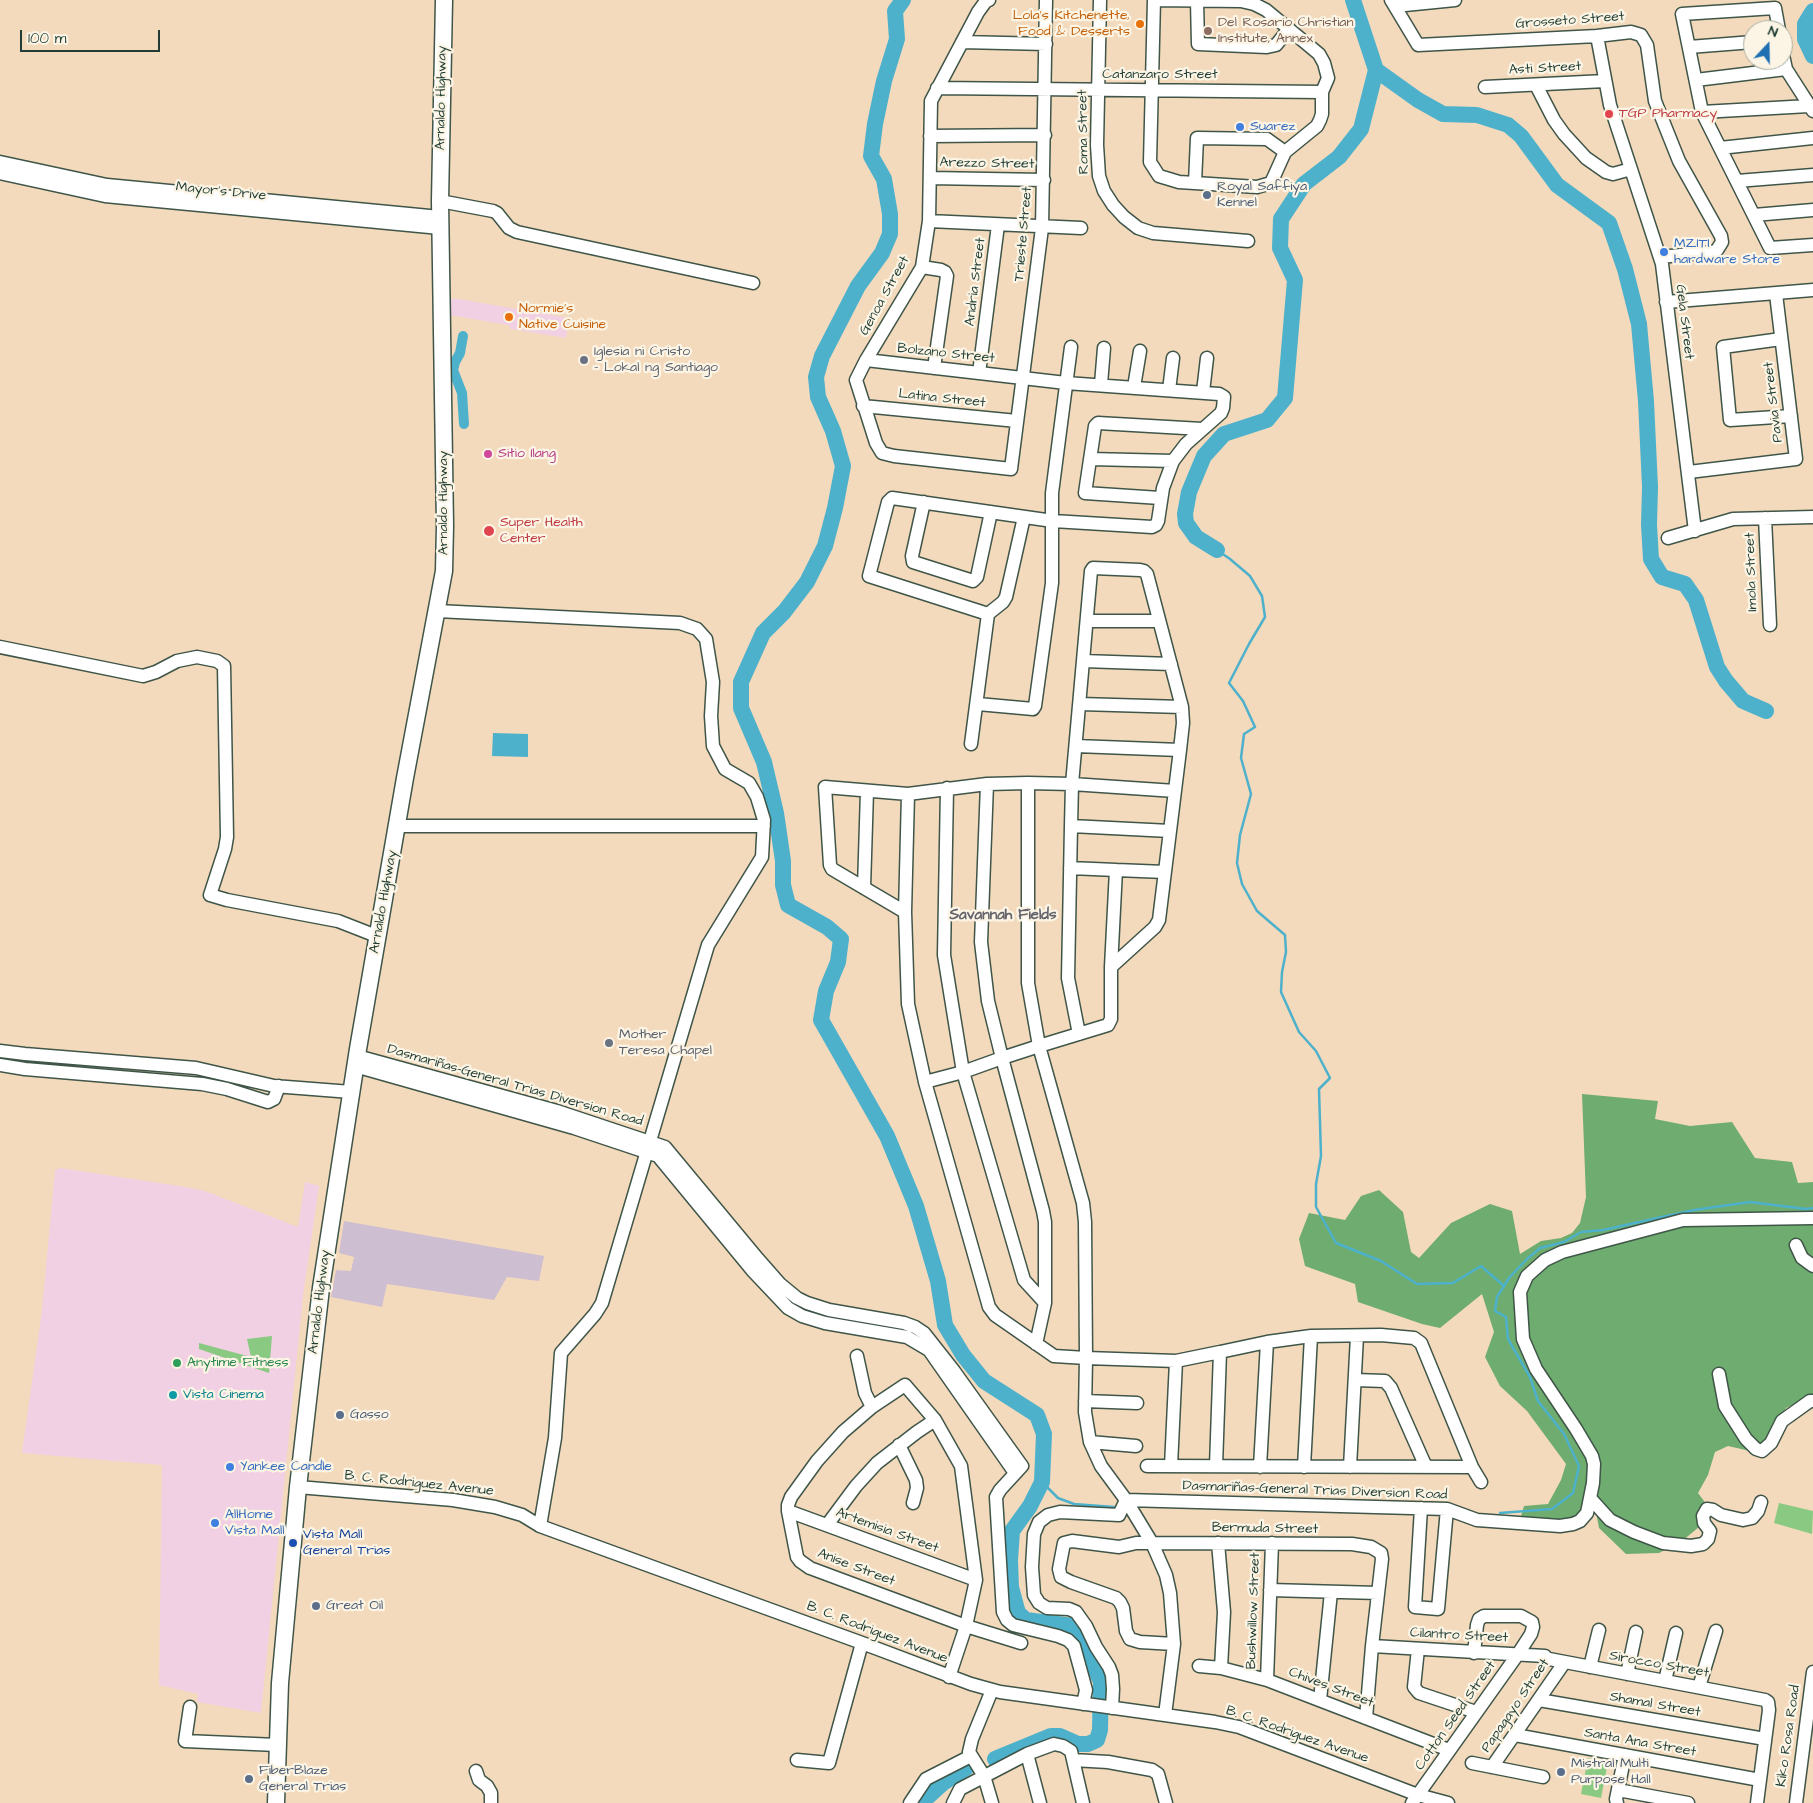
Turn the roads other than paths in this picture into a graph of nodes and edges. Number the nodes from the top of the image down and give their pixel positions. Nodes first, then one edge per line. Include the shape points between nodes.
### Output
1 (444, 0) edge
2 (989, 0) edge
3 (1046, 0) edge
4 (1100, 0) edge
5 (1154, 0) edge
6 (1455, 0) edge
7 (1196, 1) edge
8 (1430, 1) edge
9 (1393, 3) edge
10 (1776, 20) edge
11 (1288, 29) junction
12 (1597, 36) junction
13 (962, 42) junction
14 (1743, 43) edge
15 (1046, 44) junction
16 (1689, 47) junction
17 (1778, 70) edge
18 (1787, 70) edge
19 (1696, 80) junction
20 (1605, 81) junction
21 (1536, 85) junction
22 (937, 88) junction
23 (1485, 88) dead end
24 (1045, 90) junction
25 (1098, 90) junction
26 (1152, 90) junction
27 (1322, 92) junction
28 (1811, 109) edge
29 (1702, 112) junction
30 (1045, 135) junction
31 (930, 136) junction
32 (1813, 138) edge
33 (1720, 148) junction
34 (1285, 152) junction
35 (0, 162) edge
36 (1631, 169) junction
37 (0, 173) edge
38 (1813, 175) edge
39 (930, 178) junction
40 (1044, 180) junction
41 (1737, 181) junction
42 (1195, 183) junction
43 (170, 197) junction
44 (440, 201) junction
45 (1813, 210) edge
46 (1754, 216) junction
47 (929, 221) junction
48 (440, 223) junction
49 (998, 225) junction
50 (1042, 228) junction
51 (1081, 228) dead end
52 (1248, 241) dead end
53 (1813, 244) edge
54 (1660, 257) junction
55 (922, 267) junction
56 (753, 283) dead end
57 (1813, 290) edge
58 (1776, 294) junction
59 (1666, 302) junction
60 (1782, 339) junction
61 (1071, 347) dead end
62 (1104, 348) dead end
63 (1140, 351) dead end
64 (1174, 358) dead end
65 (1206, 358) dead end
66 (866, 360) junction
67 (934, 368) junction
68 (979, 373) junction
69 (1023, 378) junction
70 (1066, 383) junction
71 (1101, 384) junction
72 (1134, 387) junction
73 (1169, 390) junction
74 (1203, 392) junction
75 (863, 406) junction
76 (1791, 416) junction
77 (1018, 421) junction
78 (1202, 429) junction
79 (1090, 459) junction
80 (1173, 461) junction
81 (1011, 469) joint
82 (1689, 472) junction
83 (1160, 498) junction
84 (924, 502) junction
85 (991, 512) junction
86 (1024, 517) junction
87 (1813, 517) edge
88 (1765, 518) junction
89 (1053, 521) junction
90 (1695, 531) junction
91 (1668, 538) dead end
92 (437, 611) junction
93 (988, 614) junction
94 (1088, 621) junction
95 (1158, 621) junction
96 (1770, 625) dead end
97 (0, 647) edge
98 (1083, 661) junction
99 (1171, 664) junction
100 (978, 704) junction
101 (1080, 704) junction
102 (1182, 707) junction
103 (971, 744) dead end
104 (1076, 746) junction
105 (1180, 750) junction
106 (1028, 783) junction
107 (987, 784) junction
108 (1072, 784) junction
109 (947, 788) junction
110 (867, 791) junction
111 (1175, 791) junction
112 (908, 794) junction
113 (397, 826) junction
114 (764, 826) junction
115 (1071, 826) junction
116 (1170, 831) junction
117 (1070, 868) junction
118 (1116, 870) junction
119 (1165, 872) junction
120 (864, 888) junction
121 (905, 912) junction
122 (379, 937) junction
123 (1112, 967) junction
124 (1079, 1034) junction
125 (1039, 1046) junction
126 (0, 1051) edge
127 (1002, 1058) junction
128 (356, 1061) junction
129 (0, 1065) edge
130 (962, 1072) junction
131 (925, 1082) junction
132 (279, 1086) junction
133 (351, 1092) junction
134 (649, 1147) junction
135 (1813, 1218) edge
136 (1796, 1245) dead end
137 (1813, 1266) edge
138 (1045, 1303) junction
139 (1311, 1336) junction
140 (1357, 1336) junction
141 (1267, 1342) junction
142 (1036, 1344) junction
143 (1220, 1352) junction
144 (856, 1356) dead end
145 (1086, 1358) junction
146 (1176, 1361) junction
147 (1719, 1374) dead end
148 (1355, 1380) junction
149 (1085, 1401) junction
150 (1813, 1401) edge
151 (1137, 1404) dead end
152 (872, 1408) junction
153 (935, 1420) junction
154 (1090, 1442) junction
155 (899, 1446) junction
156 (1136, 1446) dead end
157 (1147, 1466) dead end
158 (1171, 1466) junction
159 (1216, 1466) junction
160 (1260, 1466) junction
161 (1304, 1467) junction
162 (1350, 1467) junction
163 (1426, 1467) junction
164 (1472, 1467) junction
165 (1480, 1482) dead end
166 (298, 1487) junction
167 (1591, 1499) junction
168 (1126, 1500) junction
169 (1761, 1502) dead end
170 (913, 1503) dead end
171 (1421, 1508) junction
172 (1447, 1509) junction
173 (788, 1511) junction
174 (540, 1526) junction
175 (828, 1526) junction
176 (1152, 1543) junction
177 (1218, 1543) junction
178 (1272, 1544) junction
179 (976, 1580) junction
180 (1270, 1590) junction
181 (1331, 1592) junction
182 (1378, 1593) junction
183 (966, 1626) junction
184 (1599, 1630) dead end
185 (1716, 1631) dead end
186 (1636, 1632) dead end
187 (1676, 1633) dead end
188 (862, 1642) junction
189 (1021, 1643) dead end
190 (1174, 1644) junction
191 (1372, 1646) junction
192 (1418, 1649) junction
193 (1474, 1653) junction
194 (1518, 1654) junction
195 (1544, 1657) joint
196 (1564, 1663) junction
197 (1199, 1666) dead end
198 (1221, 1668) junction
199 (1590, 1668) junction
200 (1813, 1672) edge
201 (1627, 1674) junction
202 (950, 1677) junction
203 (1267, 1680) junction
204 (1665, 1681) junction
205 (1700, 1687) junction
206 (992, 1690) junction
207 (1320, 1700) junction
208 (1539, 1700) junction
209 (1084, 1705) junction
210 (190, 1707) dead end
211 (1110, 1708) junction
212 (1476, 1712) junction
213 (1164, 1715) junction
214 (1366, 1718) junction
215 (1515, 1735) junction
216 (1765, 1739) junction
217 (277, 1745) junction
218 (1449, 1750) junction
219 (1027, 1754) junction
220 (1624, 1755) junction
221 (971, 1756) junction
222 (797, 1760) dead end
223 (1073, 1760) junction
224 (1472, 1763) dead end
225 (1492, 1767) junction
226 (476, 1770) dead end
227 (984, 1776) junction
228 (1544, 1777) dead end
229 (1760, 1780) junction
230 (1415, 1799) edge
231 (1616, 1799) edge
232 (276, 1803) edge
233 (491, 1803) edge
234 (910, 1803) edge
235 (953, 1803) edge
236 (992, 1803) edge
237 (1040, 1803) edge
238 (1083, 1803) edge
239 (1166, 1803) edge
240 (1448, 1803) edge
241 (1688, 1803) edge
242 (1757, 1803) edge
243 (1796, 1803) edge

1 - 44 main road, Arnaldo Highway
2 - 13 street, Genoa Street via 982,6
3 - 15 street, Trieste Street
4 - 25 street, Roma Street
5 - 7 street
5 - 26 street
6 - 8 street
7 - 11 street via 1254,4
7 - 11 street via 1198,44 1268,47 1276,44
8 - 9 street
9 - 12 street, Grosseto Street via 1418,45
10 - 16 street via 1774,8 1682,14
11 - 27 street via 1319,54 1324,63 1328,78
12 - 20 street, Gela Street
12 - 54 street, Grosseto Street via 1631,32 1645,40 1655,101 1680,161 1721,236 1722,242 1717,250
13 - 15 street
13 - 22 street, Genoa Street
14 - 16 street
15 - 24 street, Trieste Street
16 - 19 street
17 - 19 street
18 - 28 street
19 - 29 street
20 - 21 street, Asti Street
20 - 36 street, Gela Street
21 - 23 street, Asti Street
21 - 36 street via 1554,120 1586,158 1612,174
22 - 24 street, Catanzaro Street
22 - 31 street, Genoa Street via 932,101
24 - 25 street, Catanzaro Street
24 - 30 street, Trieste Street
25 - 26 street, Catanzaro Street
25 - 52 street, Roma Street via 1099,176 1104,191 1124,217 1138,228 1154,233
26 - 27 street, Catanzaro Street
26 - 42 street via 1150,162 1159,176
27 - 34 street via 1322,114 1317,126
28 - 29 street
29 - 33 street
30 - 31 street
30 - 40 street, Trieste Street
31 - 39 street, Genoa Street
32 - 33 street
33 - 41 street
34 - 42 street via 1271,183 1257,187
34 - 42 street via 1267,139 1197,138
35 - 43 street, Mayor's Drive
36 - 54 street, Gela Street
37 - 43 street, Mayor's Drive via 105,196
38 - 41 street
39 - 40 street, Arezzo Street
39 - 47 street, Genoa Street
40 - 50 street, Trieste Street
41 - 46 street
43 - 48 street, Mayor's Drive
44 - 48 main road, Arnaldo Highway
44 - 56 street via 493,211 517,232
45 - 46 street
46 - 53 street via 1770,248
47 - 49 street
47 - 55 street, Genoa Street
48 - 92 main road, Arnaldo Highway via 445,526 444,571
49 - 50 street
49 - 68 street, Andria Street
50 - 51 street
50 - 69 street, Trieste Street
54 - 59 street, Gela Street
55 - 66 street, Genoa Street
55 - 67 street via 941,270 947,276
57 - 58 street
58 - 59 street
58 - 60 street, Pavia Street
59 - 82 street, Gela Street
60 - 76 street, Pavia Street
60 - 76 street via 1723,347 1730,420
61 - 70 street
62 - 71 street
63 - 72 street
64 - 73 street
65 - 74 street
66 - 67 street, Bolzano Street
66 - 75 street, Genoa Street via 856,380
67 - 68 street, Bolzano Street
68 - 69 street, Bolzano Street
69 - 70 street, Bolzano Street
69 - 77 street, Trieste Street
70 - 71 street, Bolzano Street
70 - 89 street via 1052,493
71 - 72 street, Bolzano Street
72 - 73 street, Bolzano Street
73 - 74 street, Bolzano Street
74 - 78 street, Bolzano Street via 1222,395 1224,400 1221,413
75 - 77 street, Latina Street
75 - 81 street, Genoa Street via 882,452
76 - 82 street, Pavia Street via 1796,459
77 - 81 street, Trieste Street
78 - 79 street via 1098,423
78 - 80 street
79 - 80 street
79 - 83 street via 1085,492
80 - 83 street
82 - 90 street, Gela Street
83 - 89 street via 1158,522 1152,527
84 - 85 street
84 - 85 street via 913,562 973,581
84 - 93 street via 892,498 888,502 869,576
85 - 86 street
86 - 89 street
86 - 93 street via 1006,597
87 - 88 street
88 - 90 street via 1733,519
88 - 96 street, Imola Street
89 - 100 street via 1052,583 1036,706 1033,709
90 - 91 street
92 - 113 main road, Arnaldo Highway
92 - 114 street via 680,623 697,629 706,639 713,682 713,746 725,769 749,783 757,798
93 - 100 street
94 - 95 street
94 - 95 street via 1093,568 1144,571
94 - 98 street
95 - 99 street
97 - 122 street via 143,676 197,657 224,666 227,837 210,895 338,921
98 - 99 street
98 - 101 street
99 - 102 street
100 - 103 street
101 - 102 street
101 - 104 street
102 - 105 street
104 - 105 street
104 - 108 street
105 - 111 street
106 - 107 street
106 - 108 street
106 - 125 street via 1028,983
107 - 109 street
107 - 127 street via 981,942 988,1001
108 - 111 street
108 - 115 street
109 - 112 street
109 - 130 street via 944,955
110 - 112 street
110 - 120 street
110 - 120 street via 825,787 830,865
111 - 116 street
112 - 121 street
113 - 114 street
113 - 122 main road, Arnaldo Highway
114 - 134 street via 762,857 708,945
115 - 116 street
115 - 117 street
116 - 119 street
117 - 118 street
117 - 124 street via 1068,978
118 - 119 street
118 - 123 street
119 - 123 street via 1159,920 1155,928
120 - 121 street
121 - 131 street via 908,1004
122 - 128 main road, Arnaldo Highway
123 - 124 street via 1111,1019 1108,1025
124 - 125 street
125 - 127 street
125 - 145 street via 1086,1222
126 - 132 street via 196,1068
127 - 130 street
127 - 138 street via 1045,1222
128 - 133 main road, Arnaldo Highway
128 - 134 street, Dasmariñas-General Trias Diversion Road via 574,1128
129 - 132 street via 208,1085 268,1102 274,1099
130 - 131 street
130 - 138 street via 1024,1280
131 - 142 street via 989,1307
132 - 133 street
133 - 166 main road, Arnaldo Highway via 321,1288
134 - 174 street via 602,1303 562,1352 555,1438
134 - 209 street, Dasmariñas-General Trias Diversion Road via 788,1308 825,1323 908,1337 929,1350 1019,1469 996,1497 1003,1612 1014,1625 1058,1636 1074,1646 1086,1690
135 - 167 street, Dasmariñas-General Trias Diversion Road via 1683,1220 1562,1252 1527,1276 1520,1292 1523,1339 1536,1369 1592,1456
136 - 137 street via 1802,1258
138 - 142 street
139 - 140 street
139 - 141 street
139 - 161 street
140 - 148 street
140 - 164 street via 1408,1337 1421,1343
141 - 143 street
141 - 160 street
142 - 145 street via 1054,1356
143 - 146 street
143 - 159 street
144 - 152 street
145 - 146 street
145 - 149 street
146 - 158 street
147 - 150 street via 1725,1406 1746,1439 1762,1452 1782,1421
148 - 162 street
148 - 163 street via 1385,1380
149 - 151 street
149 - 154 street
152 - 153 street via 905,1385
152 - 173 street via 817,1461 789,1501
153 - 155 street
153 - 179 street via 961,1466
154 - 156 street
154 - 168 street
155 - 170 street via 916,1480
155 - 175 street via 877,1463 856,1486
157 - 158 street
158 - 159 street
159 - 160 street
160 - 161 street
161 - 162 street
162 - 163 street
163 - 164 street
164 - 165 street
166 - 174 street, B. C. Rodriguez Avenue via 453,1500 522,1515
166 - 217 main road, Arnaldo Highway
167 - 169 street via 1610,1520 1634,1532 1663,1543 1691,1546 1703,1544 1708,1539 1710,1531 1703,1516 1707,1509 1743,1520 1752,1518
167 - 172 street, Dasmariñas-General Trias Diversion Road via 1587,1513 1580,1521 1560,1526 1477,1520
168 - 171 street, Dasmariñas-General Trias Diversion Road
168 - 176 street
168 - 211 street via 1119,1515 1060,1512 1048,1515 1039,1522 1032,1551 1034,1595 1048,1608 1069,1608 1076,1612 1086,1626 1112,1675
171 - 172 street, Dasmariñas-General Trias Diversion Road
171 - 172 street via 1415,1607 1438,1609
173 - 175 street, Artemisia Street
173 - 183 street, Anise Street via 796,1553 804,1565
174 - 188 street, B. C. Rodriguez Avenue
175 - 179 street, Artemisia Street
176 - 177 street, Bermuda Street
176 - 190 street via 1170,1592
176 - 190 street, Bermuda Street via 1119,1547 1068,1541 1063,1547 1059,1573 1066,1580 1116,1598 1123,1608 1130,1639
177 - 178 street, Bermuda Street
177 - 198 street via 1224,1612
178 - 180 street, Bushwillow Street
178 - 182 street, Bermuda Street via 1352,1544 1377,1549 1382,1559
179 - 183 street
180 - 181 street
180 - 203 street, Bushwillow Street
181 - 182 street
181 - 207 street
182 - 191 street
183 - 189 street, Anise Street
183 - 202 street
184 - 199 street
185 - 205 street
186 - 201 street
187 - 204 street
188 - 202 street, B. C. Rodriguez Avenue
188 - 222 street via 829,1763
190 - 213 street
191 - 192 street, Cilantro Street
191 - 214 street
192 - 193 street, Cilantro Street
192 - 212 street via 1414,1687 1418,1693
193 - 194 street, Cilantro Street
193 - 194 street, Cotton Seed Street via 1479,1619 1491,1615 1521,1616 1532,1622 1531,1634
194 - 195 street, Cilantro Street
194 - 212 street, Cotton Seed Street
195 - 196 street, Sirocco Street
196 - 199 street, Sirocco Street
196 - 208 street, Papagayo Street
197 - 198 street, Chives Street
198 - 203 street, Chives Street
199 - 201 street, Sirocco Street
200 - 243 street, Kiko Rosa Road
201 - 204 street, Sirocco Street
202 - 206 street, B. C. Rodriguez Avenue
203 - 207 street, Chives Street
204 - 205 street, Sirocco Street
205 - 216 street, Sirocco Street via 1768,1702
206 - 209 street, B. C. Rodriguez Avenue
206 - 221 street via 972,1739
207 - 214 street, Chives Street
208 - 215 street, Papagayo Street
208 - 216 street, Shamal Street
209 - 211 street, B. C. Rodriguez Avenue
210 - 217 street via 185,1741
211 - 213 street, B. C. Rodriguez Avenue
212 - 218 street, Cotton Seed Street
213 - 230 street, B. C. Rodriguez Avenue via 1239,1727
214 - 218 street, Chives Street
215 - 220 street, Santa Ana Street
215 - 225 street, Papagayo Street
216 - 229 street
217 - 232 main road, Arnaldo Highway
218 - 230 street, Cotton Seed Street
219 - 223 street via 1054,1744 1071,1751
219 - 227 street
219 - 237 street
220 - 229 street, Santa Ana Street
220 - 231 street
221 - 227 street
221 - 234 street via 926,1779
223 - 238 street
223 - 239 street via 1108,1762 1156,1772
224 - 225 street
225 - 228 street
226 - 233 street via 479,1780 491,1793
227 - 235 street via 960,1789
227 - 236 street
229 - 242 street
230 - 240 street, B. C. Rodriguez Avenue
231 - 241 street

